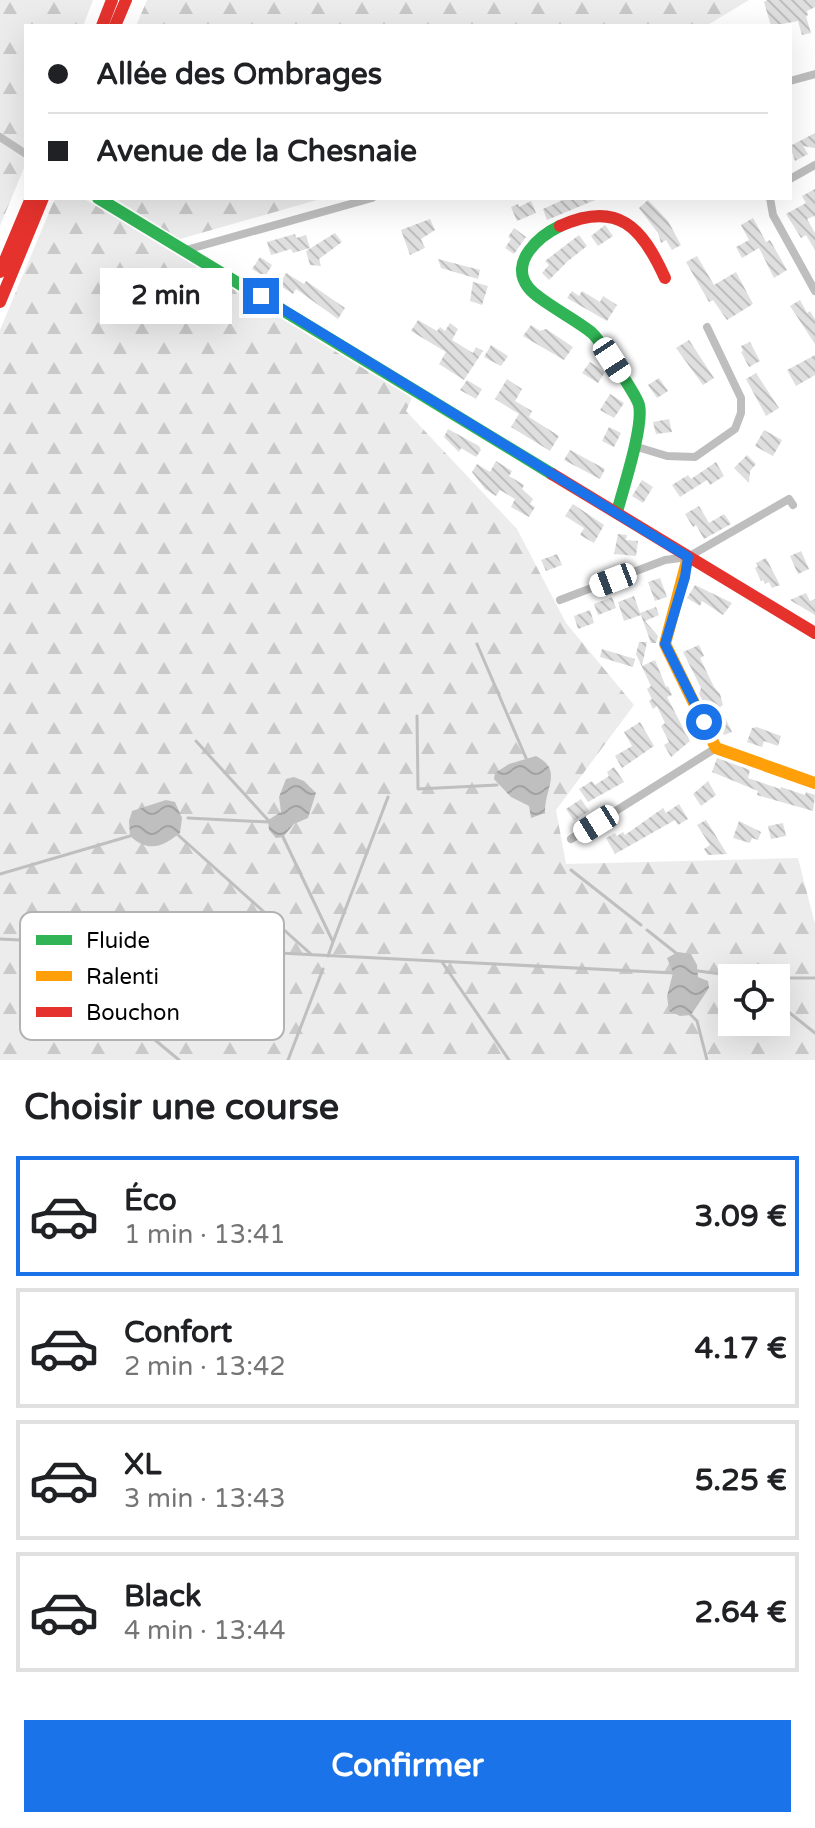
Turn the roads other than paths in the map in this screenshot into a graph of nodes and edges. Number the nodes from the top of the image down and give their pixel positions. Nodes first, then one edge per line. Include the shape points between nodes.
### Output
1 (112, 0) edge
2 (126, 0) edge
3 (103, 24) edge
4 (116, 24) edge
5 (815, 74) edge
6 (792, 80) edge
7 (0, 137) edge
8 (24, 153) edge
9 (815, 165) edge
10 (792, 178) edge
11 (30, 200) edge
12 (42, 200) edge
13 (101, 200) edge
14 (365, 200) edge
15 (770, 200) edge
16 (186, 250) junction
17 (0, 272) edge
18 (665, 278) dead end
19 (815, 291) edge
20 (0, 302) edge
21 (707, 327) dead end
22 (634, 446) junction
23 (793, 505) dead end
24 (617, 512) junction
25 (688, 557) junction
26 (560, 600) dead end
27 (815, 633) edge
28 (716, 748) junction
29 (815, 783) edge
30 (571, 839) dead end

1 - 3 street
2 - 4 street
5 - 6 street
7 - 8 street
9 - 10 street
11 - 17 street
12 - 20 street
13 - 16 street
14 - 16 street
15 - 19 street via 773,215
16 - 24 street
18 - 22 street via 638,231 608,213 589,215 540,237 521,268 528,288 595,335 620,371 639,404
21 - 22 street via 741,398 735,429 695,457
22 - 24 street
23 - 25 street via 789,499
24 - 25 street
25 - 26 street via 665,560
25 - 27 street
25 - 28 street via 665,644
28 - 29 street
28 - 30 street

